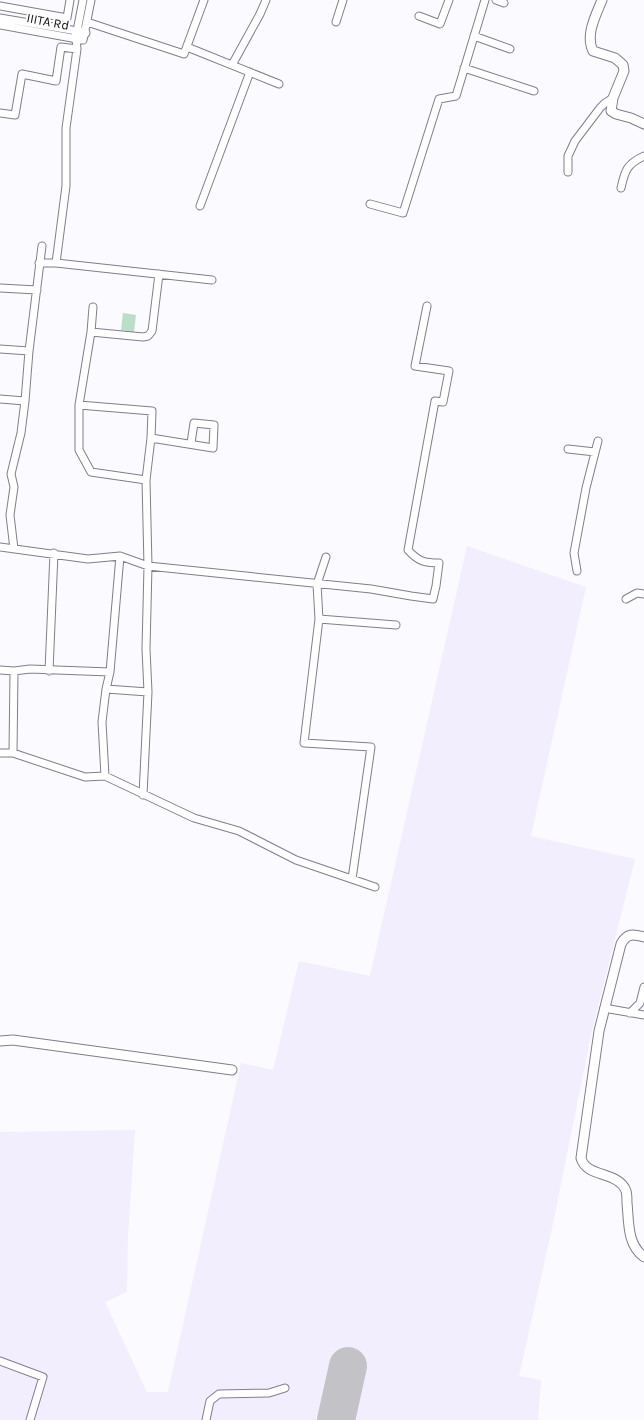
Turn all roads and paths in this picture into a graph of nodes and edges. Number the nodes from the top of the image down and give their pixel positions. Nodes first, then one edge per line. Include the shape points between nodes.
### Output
1 (70, 0) edge
2 (83, 0) edge
3 (91, 0) edge
4 (204, 0) edge
5 (266, 0) edge
6 (343, 0) edge
7 (449, 0) edge
8 (485, 0) edge
9 (496, 0) edge
10 (602, 0) edge
11 (504, 3) dead end
12 (0, 6) edge
13 (420, 16) dead end
14 (0, 18) edge
15 (87, 22) junction
16 (336, 22) dead end
17 (0, 25) edge
18 (80, 36) junction
19 (474, 36) junction
20 (187, 47) junction
21 (78, 49) junction
22 (510, 49) dead end
23 (232, 65) junction
24 (464, 68) junction
25 (250, 72) junction
26 (279, 84) dead end
27 (534, 90) dead end
28 (613, 98) junction
29 (0, 113) edge
30 (644, 124) edge
31 (644, 156) edge
32 (568, 172) dead end
33 (621, 188) dead end
34 (370, 204) dead end
35 (200, 206) dead end
36 (42, 246) dead end
37 (39, 263) junction
38 (56, 263) junction
39 (159, 274) junction
40 (212, 280) dead end
41 (0, 288) edge
42 (37, 290) junction
43 (427, 306) dead end
44 (93, 307) dead end
45 (91, 332) junction
46 (0, 349) edge
47 (29, 351) junction
48 (0, 398) edge
49 (25, 401) junction
50 (79, 405) junction
51 (151, 438) junction
52 (598, 441) dead end
53 (191, 443) dead end
54 (568, 449) dead end
55 (595, 452) junction
56 (146, 480) junction
57 (0, 547) edge
58 (14, 549) junction
59 (54, 553) junction
60 (120, 556) junction
61 (326, 557) dead end
62 (148, 566) junction
63 (577, 571) dead end
64 (317, 584) junction
65 (644, 594) edge
66 (626, 599) dead end
67 (319, 618) junction
68 (396, 625) dead end
69 (0, 670) edge
70 (14, 671) junction
71 (49, 671) junction
72 (110, 672) junction
73 (106, 689) junction
74 (148, 692) junction
75 (0, 753) edge
76 (13, 753) junction
77 (105, 776) junction
78 (143, 794) junction
79 (352, 879) junction
80 (375, 887) dead end
81 (644, 937) edge
82 (644, 987) edge
83 (604, 1008) junction
84 (630, 1013) junction
85 (644, 1015) edge
86 (0, 1041) edge
87 (232, 1070) dead end
88 (644, 1257) edge
89 (0, 1360) edge
90 (285, 1388) dead end
91 (30, 1420) edge
92 (206, 1420) edge

1 - 12 street via 67,18
2 - 18 street, IIITA Rd
3 - 15 street, IIITA Rd
4 - 20 street
5 - 23 street
6 - 16 street
7 - 13 street via 440,24
8 - 19 street
9 - 11 street
10 - 28 street via 590,34 590,45 593,51 615,58 623,65 624,70
14 - 18 street, IIITA Rd
15 - 18 street, IIITA Rd
15 - 20 street via 184,54
17 - 18 street, IIITA Rd
18 - 21 street
19 - 22 street
19 - 24 street
20 - 23 street
21 - 29 street via 61,47 56,81 22,74 15,114
21 - 38 street via 66,128 66,186
23 - 25 street
24 - 27 street
24 - 34 street via 456,96 439,99 403,213
25 - 26 street
25 - 35 street
28 - 30 street via 614,113
28 - 32 street via 605,102 575,141 568,156
31 - 33 street via 633,161 625,170
36 - 37 street
37 - 38 street
37 - 42 street
38 - 39 street
39 - 40 street
39 - 45 street via 152,332 148,336
41 - 42 street
42 - 47 street
43 - 64 street via 415,366 449,371 443,402 435,401 408,550 416,559 439,563 433,599
44 - 45 street
45 - 50 street
46 - 47 street
47 - 49 street
48 - 49 street
49 - 58 street via 21,433 11,474 14,487 10,515
50 - 51 street via 152,411
50 - 56 street via 79,450 91,472
51 - 53 street
51 - 56 street
52 - 55 street
54 - 55 street
55 - 63 street via 574,554
56 - 62 street
57 - 58 street
58 - 59 street
59 - 60 street via 88,558
59 - 71 street
60 - 62 street
60 - 72 street
61 - 64 street
62 - 64 street
62 - 74 street
64 - 67 street
65 - 66 street via 637,593
67 - 68 street
67 - 79 street via 304,742 371,747
69 - 70 street
70 - 71 street
70 - 76 street
71 - 72 street
72 - 73 street
73 - 74 street
73 - 77 street via 102,722
74 - 78 street
75 - 76 street
76 - 77 street via 85,777
77 - 78 street
78 - 79 street via 194,818 239,831 296,860
79 - 80 street
81 - 83 street via 624,937
82 - 84 street via 640,1003
83 - 84 street
83 - 88 street via 581,1158 588,1168 621,1181 626,1191 631,1241 638,1253
84 - 85 street
86 - 87 street via 12,1040
89 - 91 street via 43,1377
90 - 92 street via 269,1392 219,1394 210,1401

